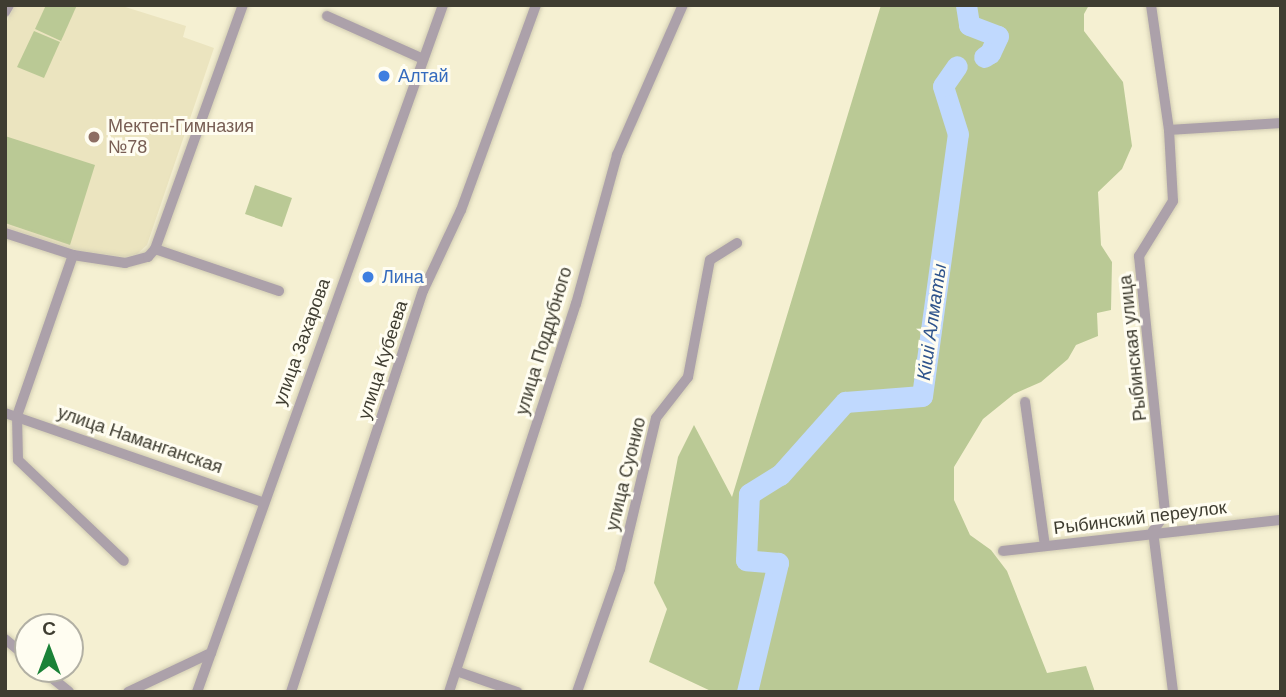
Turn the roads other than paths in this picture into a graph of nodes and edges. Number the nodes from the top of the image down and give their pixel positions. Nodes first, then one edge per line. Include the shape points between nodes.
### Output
1 (9, 5) edge
2 (243, 5) edge
3 (443, 5) edge
4 (536, 5) edge
5 (683, 5) edge
6 (1151, 5) edge
7 (5, 12) edge
8 (327, 16) dead end
9 (423, 59) junction
10 (1281, 123) edge
11 (1169, 130) junction
12 (5, 233) edge
13 (737, 243) dead end
14 (155, 249) junction
15 (73, 255) junction
16 (279, 291) dead end
17 (1025, 402) dead end
18 (5, 412) edge
19 (17, 416) junction
20 (262, 502) junction
21 (1281, 520) edge
22 (1153, 531) junction
23 (1045, 546) junction
24 (1003, 551) dead end
25 (124, 561) dead end
26 (211, 653) junction
27 (456, 671) junction
28 (128, 692) edge
29 (197, 692) edge
30 (291, 692) edge
31 (449, 692) edge
32 (517, 692) edge
33 (577, 692) edge
34 (1173, 692) edge

1 - 7 street
2 - 14 street
3 - 9 street, улица Захарова
4 - 30 street, улица Кубеева via 461,210 423,291
5 - 27 street, улица Поддубного via 617,155 576,304
6 - 11 street, Рыбинская улица
8 - 9 street
9 - 20 street, улица Захарова
10 - 11 street
11 - 22 street, Рыбинская улица via 1173,201 1139,256 1164,514
12 - 15 street
13 - 33 street, улица Суонио via 710,260 688,377 656,418 620,569
14 - 15 street via 137,263
14 - 16 street
15 - 19 street
17 - 23 street
18 - 19 street, улица Наманганская
19 - 20 street, улица Наманганская
19 - 25 street via 22,465
20 - 26 street, улица Захарова
21 - 22 street, Рыбинский переулок
22 - 23 street, Рыбинский переулок
22 - 34 street, Рыбинская улица
23 - 24 street, Рыбинский переулок
26 - 28 street
26 - 29 street, улица Захарова
27 - 31 street, улица Поддубного
27 - 32 street

